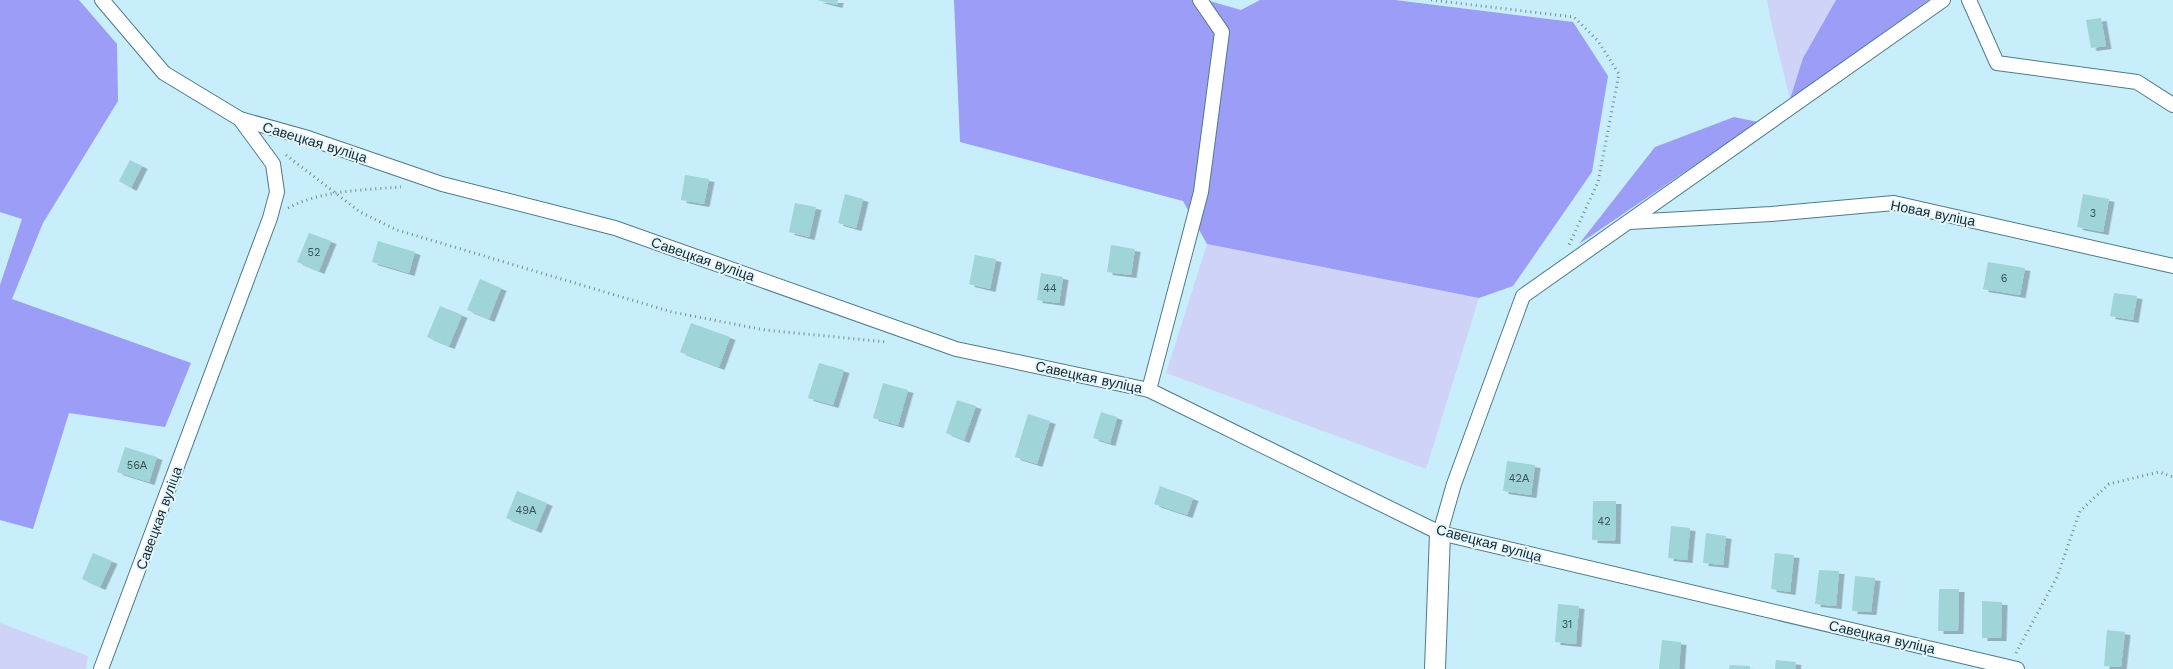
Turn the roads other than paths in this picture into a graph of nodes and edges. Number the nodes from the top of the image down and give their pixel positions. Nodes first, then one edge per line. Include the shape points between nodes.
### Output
1 (102, 0) edge
2 (1200, 0) edge
3 (1943, 0) edge
4 (1969, 0) edge
5 (2173, 105) edge
6 (240, 119) junction
7 (1628, 222) junction
8 (2173, 266) edge
9 (1149, 390) junction
10 (1440, 533) junction
11 (2013, 668) edge
12 (101, 669) edge
13 (1435, 669) edge

1 - 6 street, Савецкая вуліца via 164,73
2 - 9 street via 1222,32 1201,192
3 - 7 street
4 - 5 street via 1997,63 2137,82
6 - 9 street, Савецкая вуліца via 308,138 442,184 615,228 956,349
6 - 12 street, Савецкая вуліца via 273,164 277,192
7 - 8 street, Новая вуліца via 1894,203
7 - 10 street via 1523,296 1454,484
9 - 10 street, Савецкая вуліца
10 - 11 street, Савецкая вуліца
10 - 13 street

